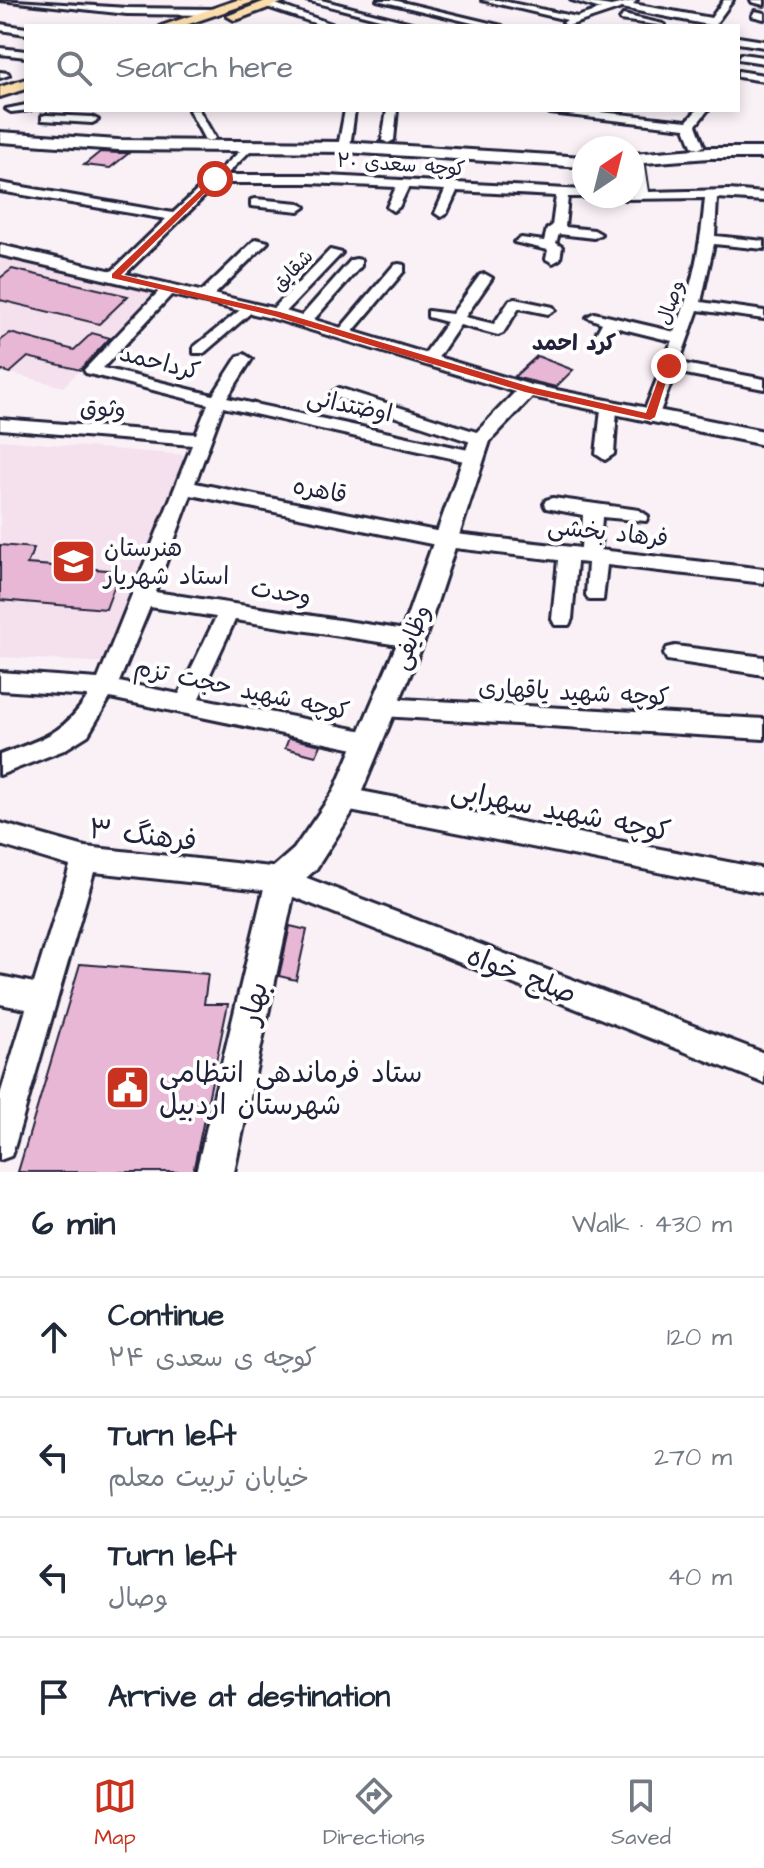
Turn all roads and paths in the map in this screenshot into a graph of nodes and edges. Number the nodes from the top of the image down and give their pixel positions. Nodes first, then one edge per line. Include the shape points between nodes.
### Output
1 (2, 0) edge
2 (252, 0) edge
3 (310, 0) edge
4 (381, 0) edge
5 (486, 0) edge
6 (575, 0) edge
7 (637, 0) edge
8 (729, 0) edge
9 (756, 0) edge
10 (274, 2) edge
11 (764, 2) edge
12 (623, 5) junction
13 (612, 9) junction
14 (214, 12) junction
15 (292, 13) junction
16 (599, 13) junction
17 (579, 20) junction
18 (711, 23) edge
19 (180, 24) edge
20 (210, 24) edge
21 (288, 24) edge
22 (326, 24) edge
23 (410, 24) edge
24 (488, 24) edge
25 (564, 24) edge
26 (651, 24) edge
27 (0, 27) edge
28 (24, 31) edge
29 (740, 40) edge
30 (764, 44) edge
31 (0, 51) edge
32 (24, 54) edge
33 (741, 57) dead end
34 (764, 60) edge
35 (740, 74) edge
36 (24, 76) edge
37 (764, 78) edge
38 (1, 81) edge
39 (24, 108) edge
40 (11, 109) dead end
41 (99, 112) edge
42 (195, 112) edge
43 (350, 112) edge
44 (392, 112) edge
45 (569, 112) edge
46 (701, 112) edge
47 (46, 118) dead end
48 (690, 125) junction
49 (0, 126) edge
50 (88, 127) junction
51 (0, 137) edge
52 (209, 138) junction
53 (388, 140) junction
54 (344, 143) junction
55 (249, 146) junction
56 (698, 146) junction
57 (764, 146) edge
58 (572, 150) edge
59 (764, 153) edge
60 (644, 154) edge
61 (644, 156) edge
62 (572, 161) edge
63 (295, 178) junction
64 (215, 179) junction
65 (404, 184) junction
66 (0, 187) edge
67 (452, 188) junction
68 (562, 194) junction
69 (572, 194) edge
70 (711, 195) junction
71 (644, 197) edge
72 (764, 197) edge
73 (255, 203) dead end
74 (274, 204) junction
75 (299, 207) dead end
76 (393, 207) dead end
77 (441, 213) dead end
78 (176, 217) junction
79 (558, 230) junction
80 (594, 234) dead end
81 (708, 239) junction
82 (261, 242) dead end
83 (521, 242) dead end
84 (764, 245) edge
85 (0, 250) edge
86 (335, 253) dead end
87 (356, 263) dead end
88 (399, 268) dead end
89 (115, 276) junction
90 (485, 278) dead end
91 (170, 288) junction
92 (205, 296) junction
93 (693, 305) junction
94 (249, 307) junction
95 (548, 310) dead end
96 (276, 314) junction
97 (433, 314) dead end
98 (764, 315) edge
99 (594, 317) dead end
100 (456, 320) junction
101 (611, 321) junction
102 (304, 322) junction
103 (344, 333) junction
104 (679, 338) junction
105 (600, 341) dead end
106 (199, 350) dead end
107 (244, 359) dead end
108 (429, 359) junction
109 (669, 366) junction
110 (764, 384) edge
111 (528, 390) junction
112 (339, 393) dead end
113 (217, 401) junction
114 (609, 409) junction
115 (650, 417) junction
116 (0, 424) edge
117 (764, 438) edge
118 (202, 440) junction
119 (476, 448) junction
120 (605, 454) dead end
121 (184, 487) junction
122 (553, 504) dead end
123 (593, 509) junction
124 (639, 516) dead end
125 (446, 540) junction
126 (568, 554) junction
127 (594, 557) junction
128 (764, 576) edge
129 (596, 595) dead end
130 (143, 598) junction
131 (229, 610) junction
132 (562, 619) dead end
133 (412, 639) junction
134 (675, 654) dead end
135 (764, 666) edge
136 (0, 681) edge
137 (105, 688) junction
138 (186, 702) junction
139 (382, 707) junction
140 (764, 729) edge
141 (369, 742) junction
142 (0, 765) edge
143 (345, 799) junction
144 (0, 834) edge
145 (85, 859) junction
146 (281, 880) junction
147 (764, 881) edge
148 (0, 990) edge
149 (43, 999) junction
150 (764, 1068) edge
151 (0, 1145) edge
152 (215, 1172) edge

1 - 14 street
2 - 14 main road
3 - 23 street
4 - 24 street
5 - 17 street
6 - 13 street
7 - 12 street
8 - 18 street
9 - 11 street
10 - 15 street
10 - 20 main road
12 - 13 street
12 - 18 street
13 - 16 street
14 - 19 main road
15 - 21 street
15 - 22 street
16 - 17 street
16 - 26 street
17 - 25 street
27 - 28 street
29 - 30 street
31 - 32 street
33 - 34 street
35 - 37 street
36 - 38 main road
39 - 40 street
41 - 50 street
42 - 52 street
43 - 54 street
44 - 53 street
45 - 48 street
46 - 48 street
47 - 50 street
48 - 56 street
49 - 50 main road
50 - 52 main road
51 - 55 main road
52 - 54 main road
53 - 54 main road
53 - 58 main road
54 - 55 main road
54 - 62 main road
55 - 64 street
56 - 57 main road
56 - 60 main road
59 - 61 main road
63 - 64 street, کوچه سعدی ۲۰
63 - 65 street, کوچه سعدی ۲۰
63 - 74 street
64 - 78 street
65 - 67 street, کوچه سعدی ۲۰
65 - 76 street
66 - 78 street
67 - 68 street, کوچه سعدی ۲۰
67 - 77 street
68 - 69 street, کوچه سعدی ۲۰
68 - 79 street
70 - 71 street
70 - 72 street
70 - 81 street, وصال
73 - 74 street
74 - 75 street
78 - 89 street
79 - 80 street
79 - 83 street via 554,229 551,252
81 - 84 street
81 - 93 street, وصال
82 - 92 street
85 - 89 street
86 - 96 street, شقایق
87 - 102 street
88 - 103 street
89 - 91 street
90 - 100 street
91 - 92 street
91 - 113 street, کرداحمد via 92,370
92 - 94 street
93 - 98 street
93 - 104 street, وصال
94 - 96 street
94 - 106 street
95 - 100 street via 515,303 498,330
96 - 102 street
97 - 100 street
99 - 101 street
100 - 108 street
101 - 104 street
101 - 105 street
102 - 103 street
103 - 108 street
104 - 109 street, وصال
107 - 113 street
108 - 111 street
109 - 110 street
109 - 115 street, وصال
111 - 114 street
111 - 119 street, وظایفی
112 - 119 street
113 - 118 street
113 - 119 street, اوضندانی
114 - 115 street
114 - 120 street
115 - 117 street
116 - 118 street, وثوق
118 - 121 street
119 - 125 street, وظایفی
121 - 125 street, قاهره
121 - 130 street
122 - 123 street
123 - 124 street
123 - 127 street
125 - 126 street, فرهاد بخشی
125 - 133 street, وظایفی
126 - 127 street, فرهاد بخشی
126 - 132 street
127 - 128 street, فرهاد بخشی
127 - 129 street
130 - 131 street, وحدت
130 - 137 street
131 - 133 street, وحدت
131 - 138 street
133 - 139 street, وظایفی
134 - 135 street
136 - 137 street, کوچه شهید حجت تزم
137 - 138 street, کوچه شهید حجت تزم
137 - 142 street via 80,728
138 - 141 street, کوچه شهید حجت تزم
139 - 140 street, کوچه شهید یاقهاری
139 - 141 street, وظایفی
141 - 143 street, وظایفی
143 - 146 street, وظایفی via 305,859
143 - 147 street, کوچه شهید سهرابی
144 - 145 street, فرهنگ ۳
145 - 146 street, فرهنگ ۳
145 - 149 street
146 - 150 street, صلح خواه
146 - 152 street, بهار
148 - 149 street
149 - 151 street

